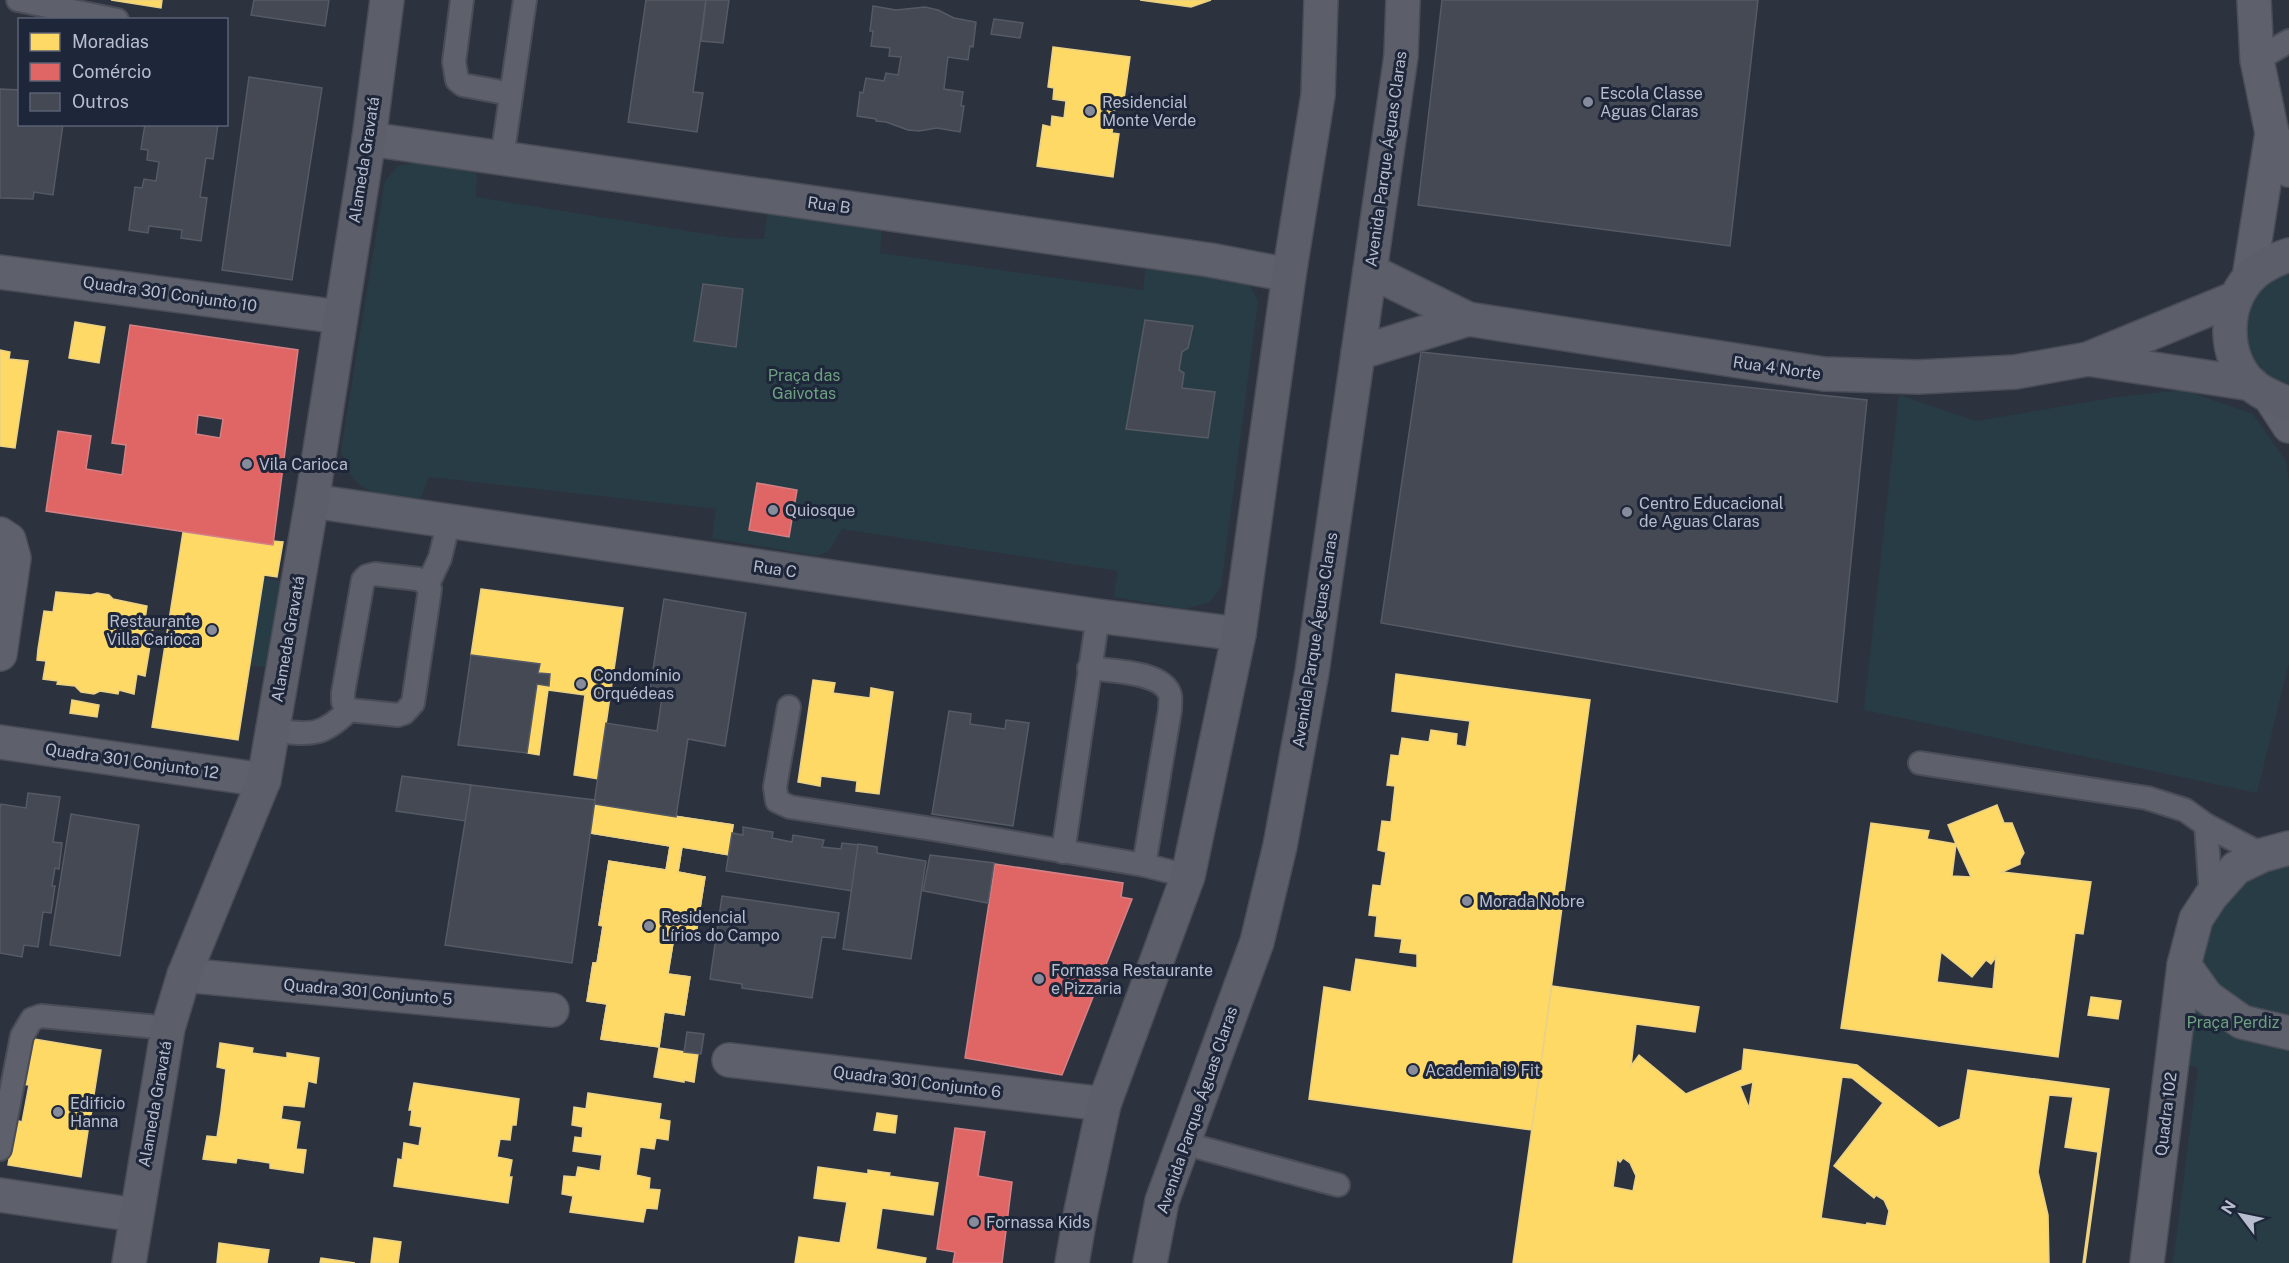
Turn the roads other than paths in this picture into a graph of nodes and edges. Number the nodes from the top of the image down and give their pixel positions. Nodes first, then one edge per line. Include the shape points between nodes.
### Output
1 (18, 0) edge
2 (387, 0) edge
3 (462, 0) edge
4 (525, 0) edge
5 (1321, 0) edge
6 (1403, 0) edge
7 (2254, 0) edge
8 (107, 18) edge
9 (2289, 40) edge
10 (2257, 60) junction
11 (511, 94) junction
12 (2272, 133) junction
13 (369, 139) junction
14 (502, 158) junction
15 (2289, 170) edge
16 (2289, 255) edge
17 (1370, 271) junction
18 (0, 272) edge
19 (1289, 275) junction
20 (2243, 288) junction
21 (340, 317) junction
22 (1468, 319) junction
23 (1358, 353) junction
24 (2088, 359) junction
25 (2270, 395) edge
26 (2289, 426) edge
27 (312, 501) junction
28 (449, 521) junction
29 (0, 534) edge
30 (427, 586) junction
31 (1098, 616) junction
32 (1239, 634) junction
33 (0, 654) edge
34 (1089, 668) junction
35 (789, 707) dead end
36 (349, 710) junction
37 (273, 731) junction
38 (0, 742) edge
39 (1920, 763) dead end
40 (264, 780) junction
41 (2206, 825) junction
42 (1063, 852) junction
43 (2276, 852) edge
44 (1144, 866) junction
45 (1188, 876) junction
46 (2211, 896) junction
47 (2184, 965) junction
48 (184, 975) junction
49 (552, 1010) dead end
50 (168, 1028) junction
51 (2289, 1033) edge
52 (729, 1060) dead end
53 (1104, 1104) junction
54 (1183, 1143) junction
55 (0, 1149) edge
56 (1338, 1185) dead end
57 (0, 1195) edge
58 (136, 1215) junction
59 (129, 1263) edge
60 (1072, 1263) edge
61 (1150, 1263) edge
62 (2147, 1263) edge

1 - 8 lane
2 - 13 street, Alameda Gravatá
3 - 11 lane via 454,62 457,80 463,85
4 - 11 lane
5 - 19 street via 1318,95
6 - 17 street, Avenida Parque Águas Claras via 1401,56
7 - 10 street
9 - 10 lane
10 - 12 street
11 - 14 lane
12 - 15 street
12 - 20 street
13 - 14 street, Rua B
13 - 21 street, Alameda Gravatá
14 - 19 street, Rua B via 1210,260
16 - 20 street, Rua 4 Norte via 2268,263
17 - 22 street, Rua 4 Norte
17 - 23 street, Avenida Parque Águas Claras
18 - 21 street, Quadra 301 Conjunto 10
19 - 32 street
20 - 24 street, Rua 4 Norte
20 - 25 street via 2230,320 2230,343 2238,366
21 - 27 street, Alameda Gravatá
22 - 23 street, Rua 4 Norte
22 - 24 street, Rua 4 Norte via 1824,374 1918,377 2015,372
23 - 54 street, Avenida Parque Águas Claras via 1312,672 1280,846 1257,942
24 - 25 street, Rua 4 Norte
25 - 26 street
27 - 28 street, Rua C
27 - 37 street, Alameda Gravatá
28 - 30 lane via 440,558
28 - 31 street, Rua C
29 - 33 street via 9,540 14,558
30 - 36 lane via 430,594 410,709 398,715
30 - 36 lane via 418,579 375,574 363,580 343,693
31 - 32 street, Rua C
31 - 34 lane
32 - 45 street
34 - 42 lane
34 - 44 lane via 1149,676 1164,686 1170,696
35 - 42 lane via 775,787 777,801 790,807
36 - 37 lane via 335,724 312,734
37 - 40 street, Alameda Gravatá
38 - 40 street, Quadra 301 Conjunto 12
39 - 41 lane via 2147,798 2185,810
40 - 48 street, Alameda Gravatá
41 - 43 lane
41 - 46 lane
42 - 44 lane
43 - 46 street, Quadra 102 via 2236,868
44 - 45 lane
45 - 53 street
46 - 47 street, Quadra 102 via 2196,919
47 - 51 street via 2207,998 2242,1022
47 - 62 street, Quadra 102
48 - 49 street, Quadra 301 Conjunto 5
48 - 50 street, Alameda Gravatá
50 - 55 lane via 41,1016 32,1019 22,1036
50 - 58 street, Alameda Gravatá
52 - 53 street, Quadra 301 Conjunto 6
53 - 60 street
54 - 56 lane
54 - 61 street, Avenida Parque Águas Claras via 1162,1201
57 - 58 street
58 - 59 street, Alameda Gravatá

